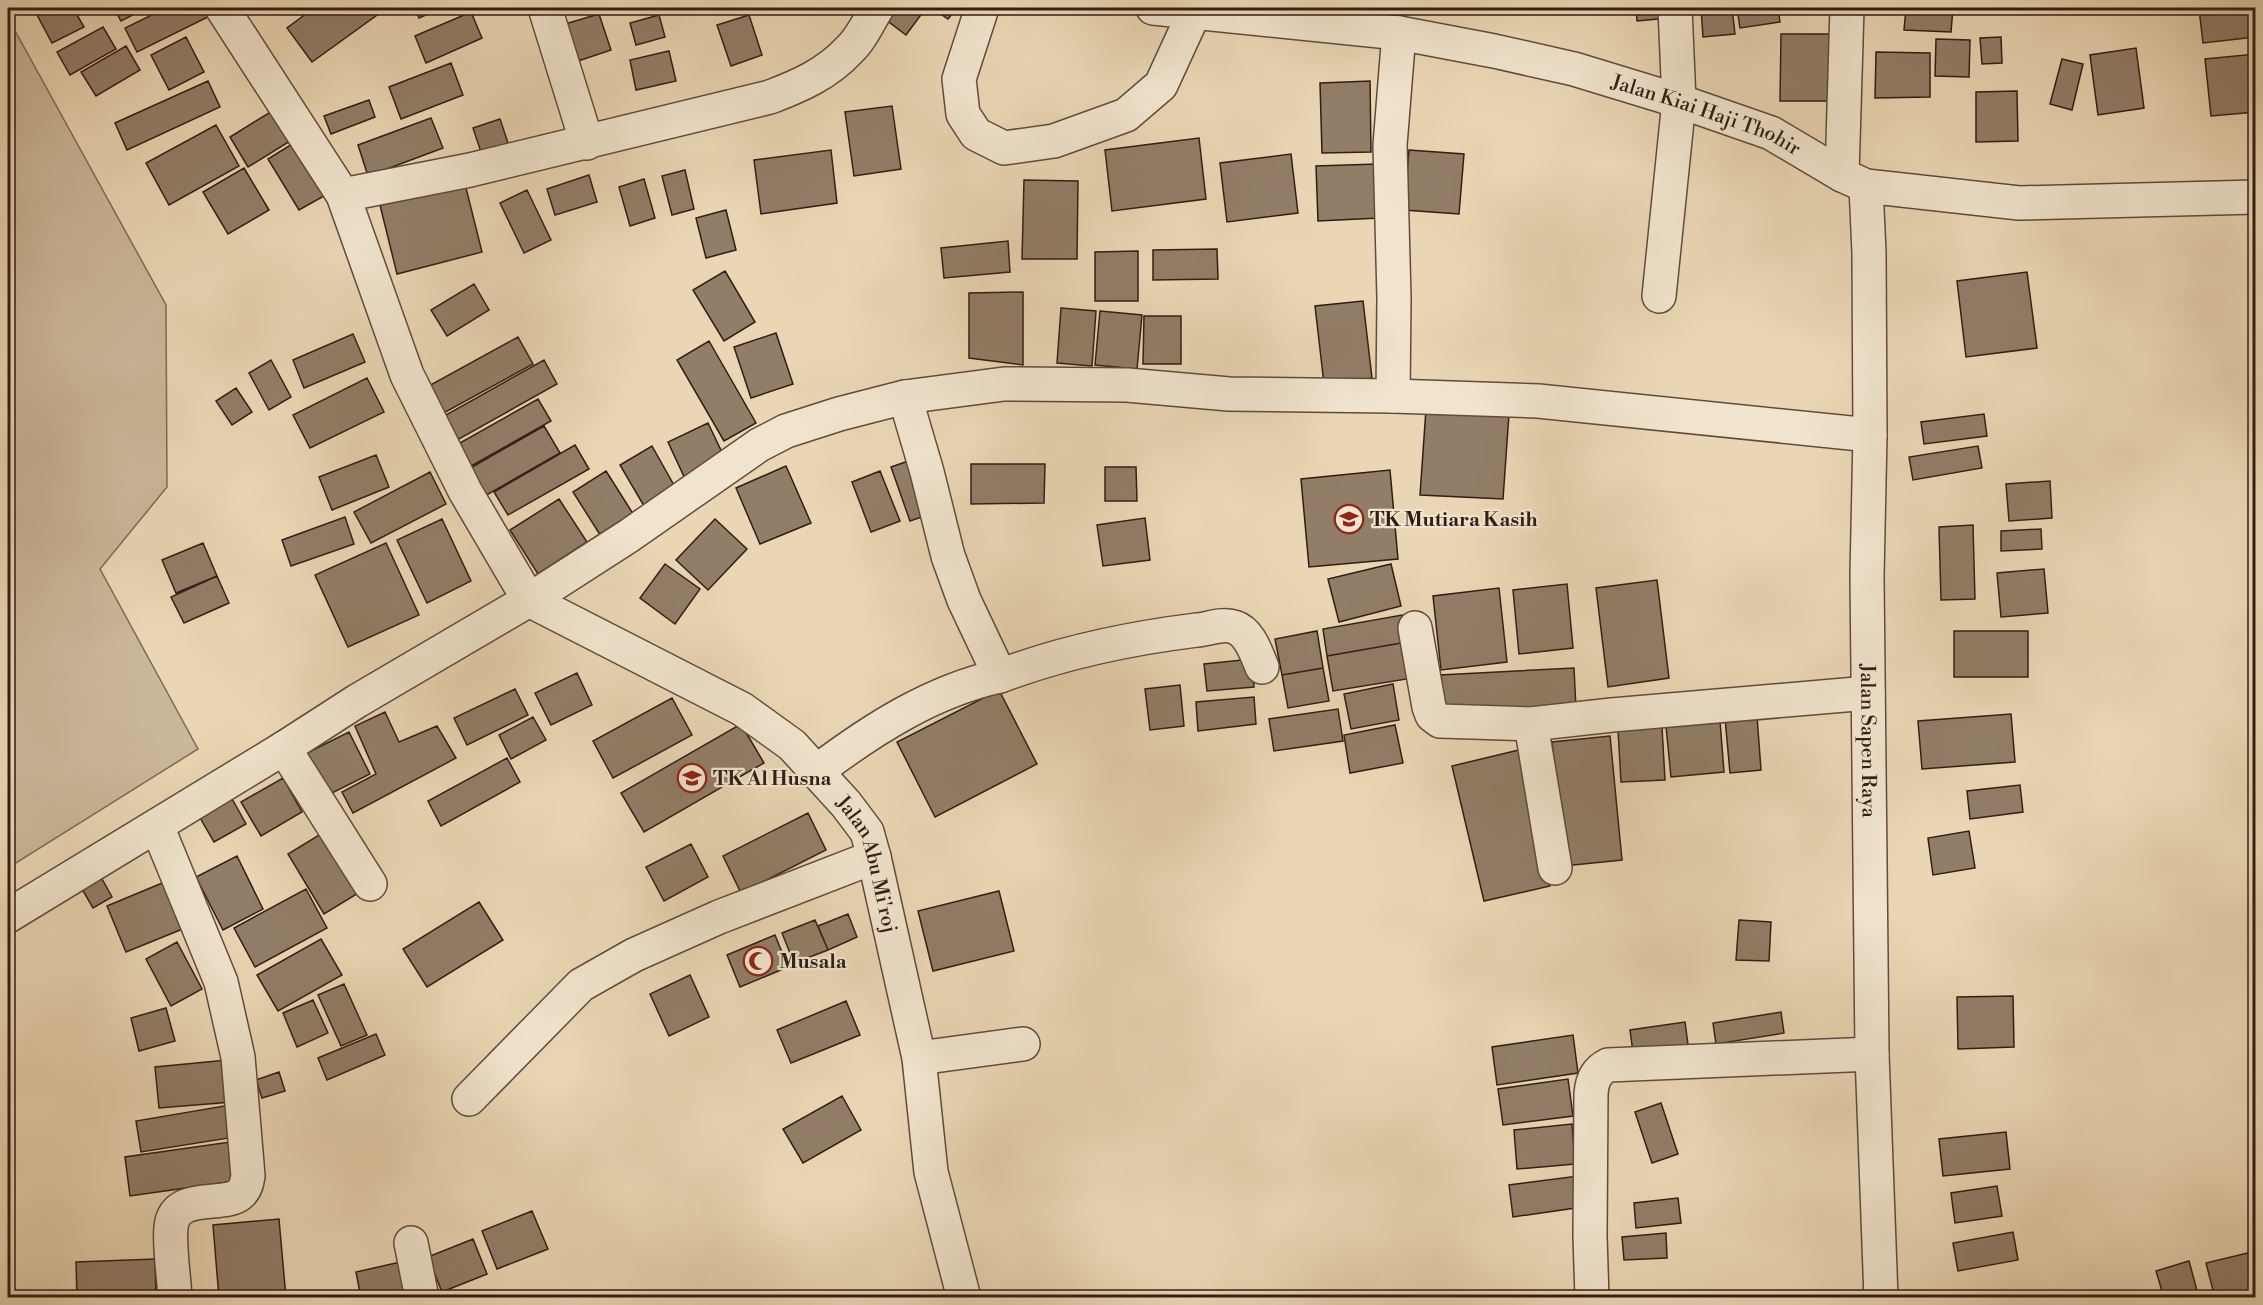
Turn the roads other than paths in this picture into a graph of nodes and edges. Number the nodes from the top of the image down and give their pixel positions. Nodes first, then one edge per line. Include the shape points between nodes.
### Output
1 (222, 8) edge
2 (545, 8) edge
3 (878, 8) edge
4 (982, 8) edge
5 (1153, 8) edge
6 (1675, 8) edge
7 (1847, 8) edge
8 (1194, 13) junction
9 (1399, 33) junction
10 (1679, 101) junction
11 (587, 143) junction
12 (1854, 180) junction
13 (343, 195) junction
14 (2256, 197) edge
15 (1659, 296) dead end
16 (1393, 396) junction
17 (905, 397) junction
18 (1870, 435) junction
19 (529, 600) junction
20 (1415, 628) dead end
21 (1262, 667) dead end
22 (1000, 676) junction
23 (1868, 693) junction
24 (1531, 724) junction
25 (284, 748) junction
26 (817, 771) junction
27 (157, 826) junction
28 (874, 857) junction
29 (1555, 868) dead end
30 (370, 884) dead end
31 (8, 916) edge
32 (1023, 1044) dead end
33 (1872, 1054) junction
34 (920, 1058) junction
35 (469, 1099) dead end
36 (411, 1243) dead end
37 (175, 1298) edge
38 (422, 1298) edge
39 (964, 1298) edge
40 (1592, 1298) edge
41 (1881, 1298) edge

1 - 13 street
2 - 11 street
3 - 11 street via 850,50 803,84 770,97
4 - 8 street via 959,79 963,114 976,134 1004,148 1054,141 1126,115 1161,85
5 - 8 street, Jalan Kiai Haji Thohir
6 - 10 street
7 - 12 street, Jalan Sapen Raya
8 - 9 street, Jalan Kiai Haji Thohir
9 - 10 street, Jalan Kiai Haji Thohir via 1574,69
9 - 16 street via 1390,145
10 - 12 street, Jalan Kiai Haji Thohir via 1771,133
10 - 15 street
11 - 13 street
12 - 14 street, Jalan Kiai Haji Thohir via 2019,203
12 - 18 street, Jalan Sapen Raya via 1869,253
13 - 19 street via 407,375 465,491
16 - 17 street via 1229,394 1127,385 1004,384
16 - 18 street via 1538,401
17 - 19 street via 812,421 759,445
17 - 22 street via 952,567
18 - 23 street, Jalan Sapen Raya
19 - 25 street
19 - 26 street, Jalan Abu Mi'roj via 742,709 792,745
20 - 24 street via 1434,718
21 - 22 street via 1246,635 1230,626 1166,634 1065,655
22 - 26 street via 972,682 913,709
23 - 24 street
23 - 33 street, Jalan Sapen Raya
24 - 29 street
25 - 27 street
25 - 30 street
26 - 28 street, Jalan Abu Mi'roj via 867,832
27 - 31 street
27 - 37 street via 221,982 238,1057 248,1176 244,1189 236,1196 189,1204 178,1212 171,1226
28 - 34 street, Jalan Abu Mi'roj
28 - 35 street via 719,917 634,955 590,980
32 - 34 street
33 - 40 street via 1602,1068 1595,1076 1591,1094
33 - 41 street, Jalan Sapen Raya
34 - 39 street, Jalan Abu Mi'roj via 931,1172
36 - 38 street

